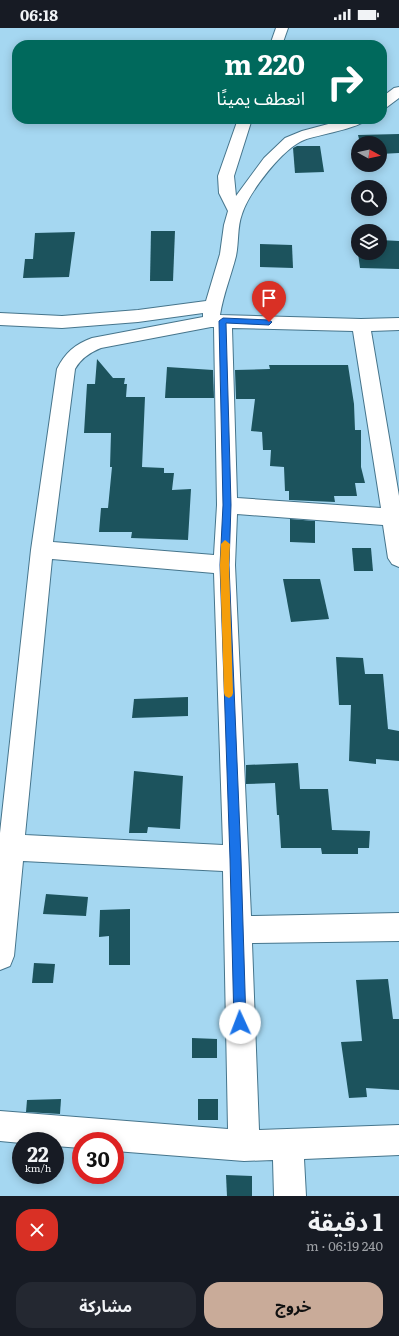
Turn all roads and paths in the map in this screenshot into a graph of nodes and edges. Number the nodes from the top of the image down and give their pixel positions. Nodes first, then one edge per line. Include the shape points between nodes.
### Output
1 (282, 28) edge
2 (278, 40) edge
3 (399, 91) edge
4 (387, 100) edge
5 (243, 124) edge
6 (346, 124) edge
7 (235, 210) junction
8 (215, 316) junction
9 (0, 319) edge
10 (399, 324) edge
11 (362, 325) junction
12 (227, 505) junction
13 (396, 518) edge
14 (42, 550) junction
15 (399, 558) edge
16 (224, 565) junction
17 (11, 847) junction
18 (236, 859) junction
19 (399, 926) edge
20 (236, 930) junction
21 (0, 956) edge
22 (0, 1126) edge
23 (399, 1140) edge
24 (288, 1145) junction
25 (244, 1146) junction
26 (290, 1196) edge

1 - 2 street
3 - 4 street
5 - 7 street via 226,176 227,193
6 - 7 street via 289,141 269,161
7 - 8 street
8 - 9 street via 138,316 62,322
8 - 11 street
8 - 12 street
8 - 14 street via 98,342 81,350 69,362
10 - 11 street
11 - 13 street
12 - 13 street
12 - 16 street
13 - 15 street
14 - 16 street
14 - 17 street
16 - 18 street
17 - 18 street
17 - 21 street
18 - 20 street
19 - 20 street
20 - 25 street
22 - 25 street
23 - 24 street
24 - 25 street
24 - 26 street

